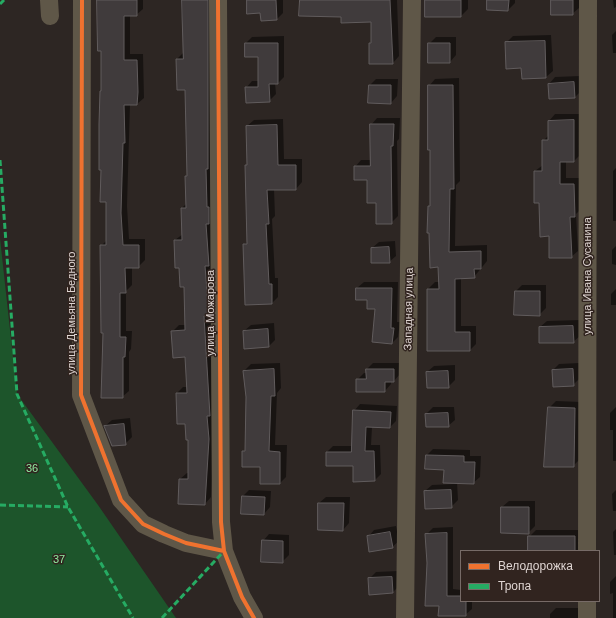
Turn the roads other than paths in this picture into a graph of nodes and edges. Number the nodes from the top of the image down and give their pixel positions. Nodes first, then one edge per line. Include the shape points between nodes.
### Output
1 (82, 0) edge
2 (218, 0) edge
3 (412, 0) edge
4 (588, 0) edge
5 (587, 550) edge
6 (224, 551) junction
7 (587, 602) edge
8 (254, 618) edge
9 (405, 618) edge
10 (587, 618) edge

1 - 6 street, улица Демьяна Бедного via 81,395 121,500 143,524 186,543
2 - 6 street, улица Можарова via 221,514
3 - 9 street, Западная улица
4 - 5 street, улица Ивана Сусанина
6 - 8 street, улица Можарова via 242,597
7 - 10 street

